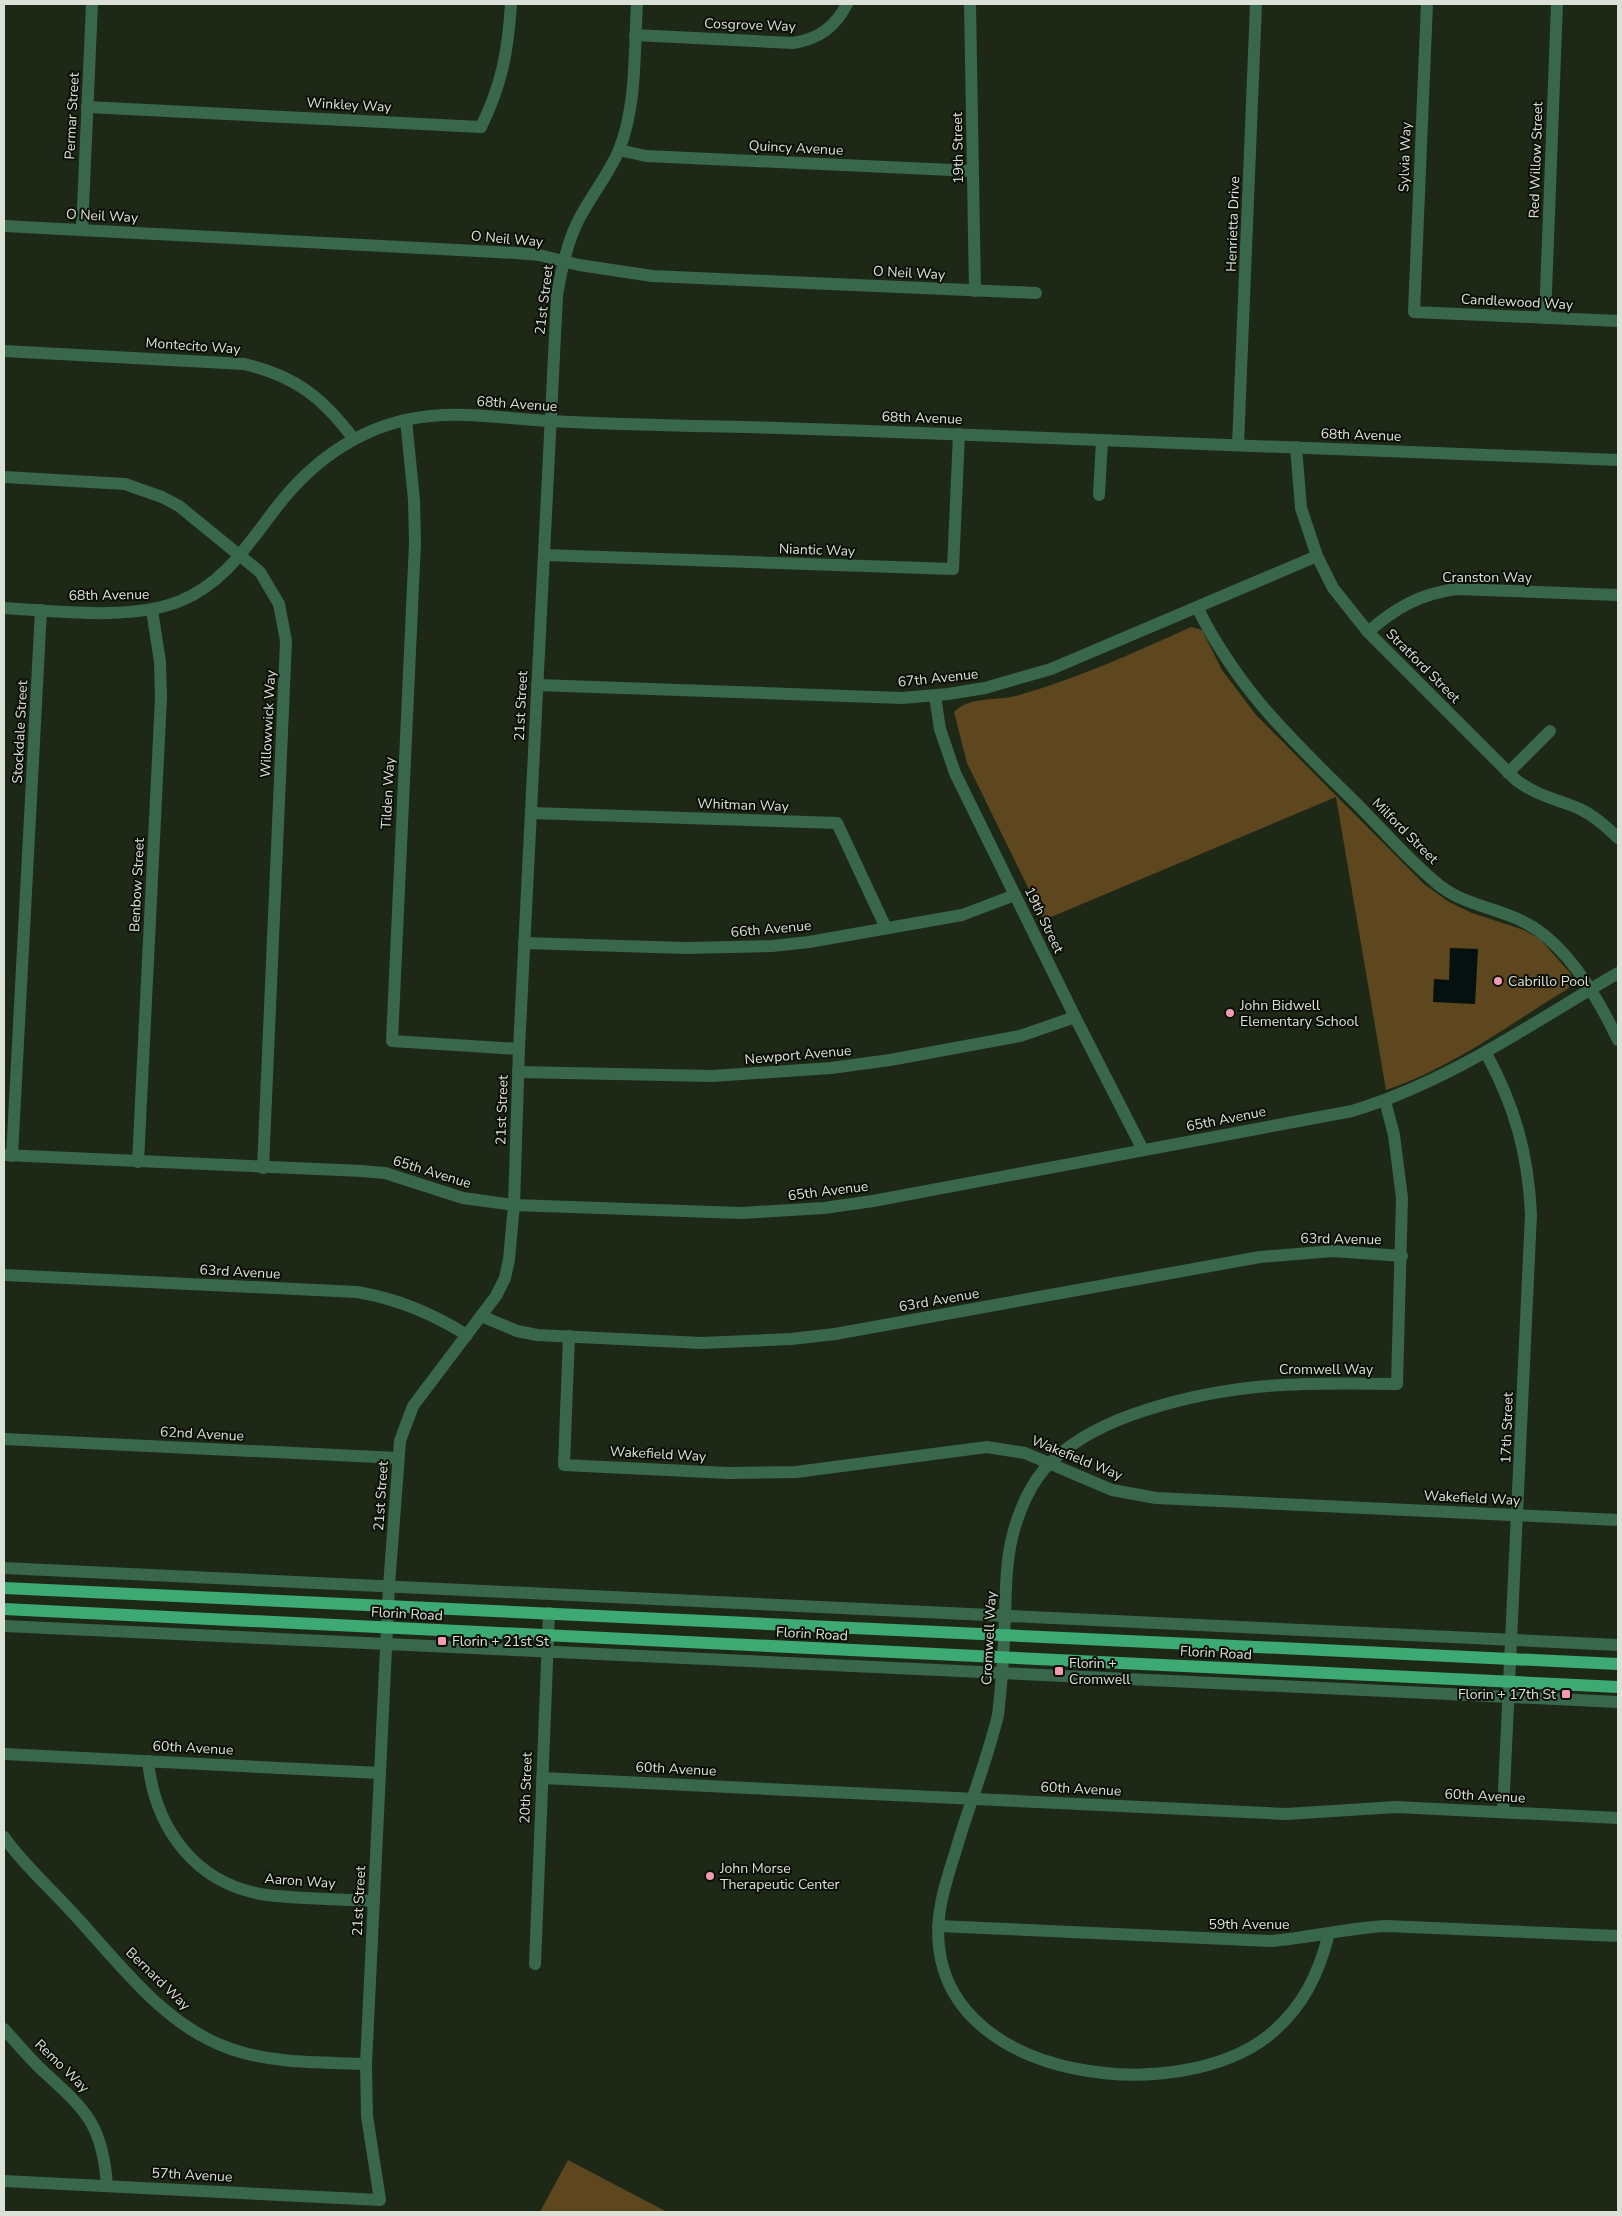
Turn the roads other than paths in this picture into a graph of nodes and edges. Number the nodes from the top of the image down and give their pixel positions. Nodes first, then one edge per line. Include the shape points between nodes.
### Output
1 (92, 4) edge
2 (511, 4) edge
3 (637, 4) edge
4 (847, 4) edge
5 (970, 4) edge
6 (1256, 4) edge
7 (1426, 4) edge
8 (1558, 4) edge
9 (635, 35) junction
10 (87, 107) junction
11 (619, 150) junction
12 (973, 171) junction
13 (4, 226) edge
14 (82, 230) junction
15 (564, 261) junction
16 (975, 291) junction
17 (1036, 294) dead end
18 (1414, 312) joint
19 (1545, 318) junction
20 (1618, 321) edge
21 (4, 351) edge
22 (406, 420) junction
23 (550, 421) junction
24 (959, 434) junction
25 (354, 438) junction
26 (1102, 440) junction
27 (1238, 445) junction
28 (1296, 447) junction
29 (1618, 460) edge
30 (4, 477) edge
31 (1099, 495) dead end
32 (241, 555) junction
33 (544, 555) junction
34 (1317, 556) junction
35 (1618, 595) edge
36 (1197, 607) junction
37 (4, 608) edge
38 (41, 610) junction
39 (152, 610) junction
40 (1368, 632) junction
41 (537, 685) junction
42 (935, 696) junction
43 (1550, 731) dead end
44 (1508, 773) junction
45 (531, 813) junction
46 (1613, 824) edge
47 (1618, 838) edge
48 (1015, 895) junction
49 (886, 928) junction
50 (524, 943) junction
51 (1618, 973) edge
52 (1590, 989) junction
53 (1075, 1017) junction
54 (1618, 1040) edge
55 (519, 1049) junction
56 (1486, 1053) junction
57 (518, 1072) junction
58 (1385, 1101) junction
59 (1143, 1150) junction
60 (8, 1155) edge
61 (138, 1162) junction
62 (263, 1168) junction
63 (514, 1205) junction
64 (1402, 1256) junction
65 (4, 1275) edge
66 (481, 1316) junction
67 (467, 1335) junction
68 (569, 1336) junction
69 (4, 1439) edge
70 (398, 1458) junction
71 (1050, 1462) junction
72 (1519, 1515) junction
73 (1618, 1520) edge
74 (4, 1568) edge
75 (389, 1586) junction
76 (4, 1588) edge
77 (388, 1606) junction
78 (4, 1610) edge
79 (549, 1613) junction
80 (1005, 1616) junction
81 (4, 1626) edge
82 (387, 1628) junction
83 (1004, 1635) junction
84 (548, 1637) junction
85 (1512, 1640) junction
86 (386, 1644) junction
87 (1618, 1645) edge
88 (547, 1652) junction
89 (1003, 1658) junction
90 (1511, 1659) junction
91 (1618, 1664) edge
92 (1002, 1673) junction
93 (1510, 1682) junction
94 (1618, 1687) edge
95 (1509, 1697) junction
96 (1618, 1702) edge
97 (4, 1754) edge
98 (148, 1761) junction
99 (380, 1773) junction
100 (542, 1778) junction
101 (972, 1799) junction
102 (1504, 1812) junction
103 (1618, 1818) edge
104 (4, 1837) edge
105 (374, 1900) junction
106 (938, 1926) junction
107 (1329, 1933) junction
108 (1618, 1936) edge
109 (535, 1964) dead end
110 (4, 2029) edge
111 (366, 2064) junction
112 (4, 2181) edge
113 (108, 2186) junction
114 (380, 2200) joint

1 - 10 street, Permar Street
2 - 10 street, Winkley Way via 501,80 481,127
3 - 9 street, 21st Street
4 - 9 street, Cosgrove Way via 840,17 825,32 793,43
5 - 12 street, 19th Street
6 - 27 street, Henrietta Drive
7 - 18 street, Sylvia Way
8 - 19 street, Red Willow Street
9 - 11 street, 21st Street via 629,112
10 - 14 street, Permar Street
11 - 12 street, Quincy Avenue via 646,156
11 - 15 street, 21st Street via 578,222
12 - 16 street, 19th Street
13 - 14 street, O Neil Way
14 - 15 street, O Neil Way via 516,253
15 - 16 street, O Neil Way via 652,276
15 - 23 street, 21st Street via 557,296
16 - 17 street, O Neil Way
18 - 19 street, Candlewood Way
19 - 20 street, Candlewood Way
21 - 25 street, Montecito Way via 244,364 266,369 301,385 335,414
22 - 23 street, 68th Avenue via 453,414
22 - 25 street, 68th Avenue
22 - 55 street, Tilden Way via 414,500 414,543 392,1041
23 - 24 street, 68th Avenue
23 - 33 street, 21st Street
24 - 26 street, 68th Avenue
24 - 33 street, Niantic Way via 954,569
25 - 32 street, 68th Avenue via 306,472 280,501
26 - 27 street, 68th Avenue
26 - 31 street
27 - 28 street, 68th Avenue
28 - 29 street, 68th Avenue
28 - 34 street, Stratford Street via 1301,508
30 - 32 street, Willowwick Way via 107,482 144,489 179,506
32 - 39 street, 68th Avenue via 200,591 182,601
32 - 62 street, Willowwick Way via 271,587 279,604 286,640
33 - 41 street, 21st Street
34 - 36 street, 67th Avenue
34 - 40 street, Stratford Street via 1333,588
35 - 40 street, Cranston Way via 1456,589 1405,603
36 - 42 street, 67th Avenue via 1051,669 985,688
36 - 52 street, Milford Street via 1234,672 1270,717 1426,874 1459,898 1539,931 1566,957
37 - 38 street, 68th Avenue
38 - 39 street, 68th Avenue
38 - 60 street, Stockdale Street
39 - 61 street, Benbow Street via 160,662 161,698
40 - 44 street, Stratford Street
41 - 42 street, 67th Avenue via 879,697
41 - 45 street, 21st Street
42 - 48 street, 19th Street via 940,728 955,773
43 - 44 street
44 - 46 street, Stratford Street via 1530,790
45 - 49 street, Whitman Way via 837,823
45 - 50 street, 21st Street
46 - 47 street, Stratford Street
48 - 49 street, 66th Avenue via 962,914
48 - 53 street, 19th Street
49 - 50 street, 66th Avenue via 809,942 733,948
50 - 55 street, 21st Street
51 - 52 street, 65th Avenue
52 - 54 street, Milford Street
52 - 56 street, 65th Avenue
53 - 57 street, Newport Avenue via 1020,1036 890,1060 807,1071 712,1076
53 - 59 street, 19th Street
55 - 57 street, 21st Street
56 - 58 street, 65th Avenue
56 - 72 street, 17th Street via 1510,1102 1530,1181
57 - 63 street, 21st Street
58 - 59 street, 65th Avenue via 1352,1111
58 - 64 street, Cromwell Way via 1399,1166
59 - 63 street, 65th Avenue via 873,1201 782,1212
60 - 61 street, 65th Avenue
61 - 62 street, 65th Avenue
62 - 63 street, 65th Avenue via 385,1173 463,1198
63 - 66 street, 21st Street via 505,1278
64 - 68 street, 63rd Avenue via 1333,1251 1260,1257 835,1334 791,1339 702,1343
64 - 71 street, Cromwell Way via 1396,1384 1277,1384 1205,1394 1161,1405 1099,1428
65 - 67 street, 63rd Avenue via 357,1292 405,1303 428,1312
66 - 67 street, 21st Street
66 - 68 street, 63rd Avenue via 517,1331
67 - 70 street, 21st Street via 413,1406 405,1423
68 - 71 street, Wakefield Way via 564,1465 786,1472 987,1447 1016,1451
69 - 70 street, 62nd Avenue
70 - 75 street, 21st Street
71 - 72 street, Wakefield Way via 1112,1490 1156,1498
71 - 80 street, Cromwell Way via 1025,1502 1012,1538 1007,1562
72 - 73 street, Wakefield Way
72 - 85 street, 17th Street
74 - 75 street, Florin Road
75 - 77 street, 21st Street
75 - 80 street, Florin Road
76 - 77 main road, Florin Road
77 - 79 main road, Florin Road
77 - 82 street, 21st Street
78 - 82 main road, Florin Road
79 - 83 main road, Florin Road
79 - 84 street, 20th Street
80 - 83 street, Cromwell Way
80 - 85 street, Florin Road
81 - 86 street
82 - 84 main road, Florin Road
82 - 86 street, 21st Street
83 - 89 street, Cromwell Way
83 - 90 main road, Florin Road
84 - 88 street, 20th Street
84 - 89 main road, Florin Road
85 - 87 street, Florin Road
85 - 90 street, 17th Street
86 - 88 street
86 - 99 street, 21st Street
88 - 92 street
88 - 100 street, 20th Street
89 - 92 street, Cromwell Way
89 - 93 main road, Florin Road
90 - 91 main road, Florin Road
90 - 93 street, 17th Street
92 - 95 street
92 - 101 street, Cromwell Way via 998,1715
93 - 94 main road, Florin Road
93 - 95 street, 17th Street
95 - 96 street
95 - 102 street, 17th Street
97 - 98 street, 60th Avenue
98 - 99 street, 60th Avenue
98 - 105 street, Aaron Way via 153,1794 170,1833 183,1850 214,1876 233,1886 268,1895
99 - 105 street, 21st Street
100 - 101 street, 60th Avenue
100 - 109 street, 20th Street
101 - 102 street, 60th Avenue via 1286,1814 1396,1807
101 - 106 street, Cromwell Way via 945,1883
102 - 103 street, 60th Avenue
104 - 111 street, Bernard Way via 156,2002 194,2032 212,2042 271,2059
105 - 111 street, 21st Street
106 - 107 street, 59th Avenue via 1251,1940 1299,1939
106 - 107 street, Cromwell Way via 940,1956 951,1987 966,2010 988,2030 1022,2050 1057,2064 1093,2072 1130,2075 1167,2073 1203,2066 1236,2054 1267,2037 1307,1993 1319,1969
107 - 108 street, 59th Avenue via 1386,1926
110 - 113 street, Remo Way via 39,2067 68,2092 92,2121 103,2150
111 - 114 street, 21st Street via 368,2116
112 - 113 street, 57th Avenue
113 - 114 street, 57th Avenue

